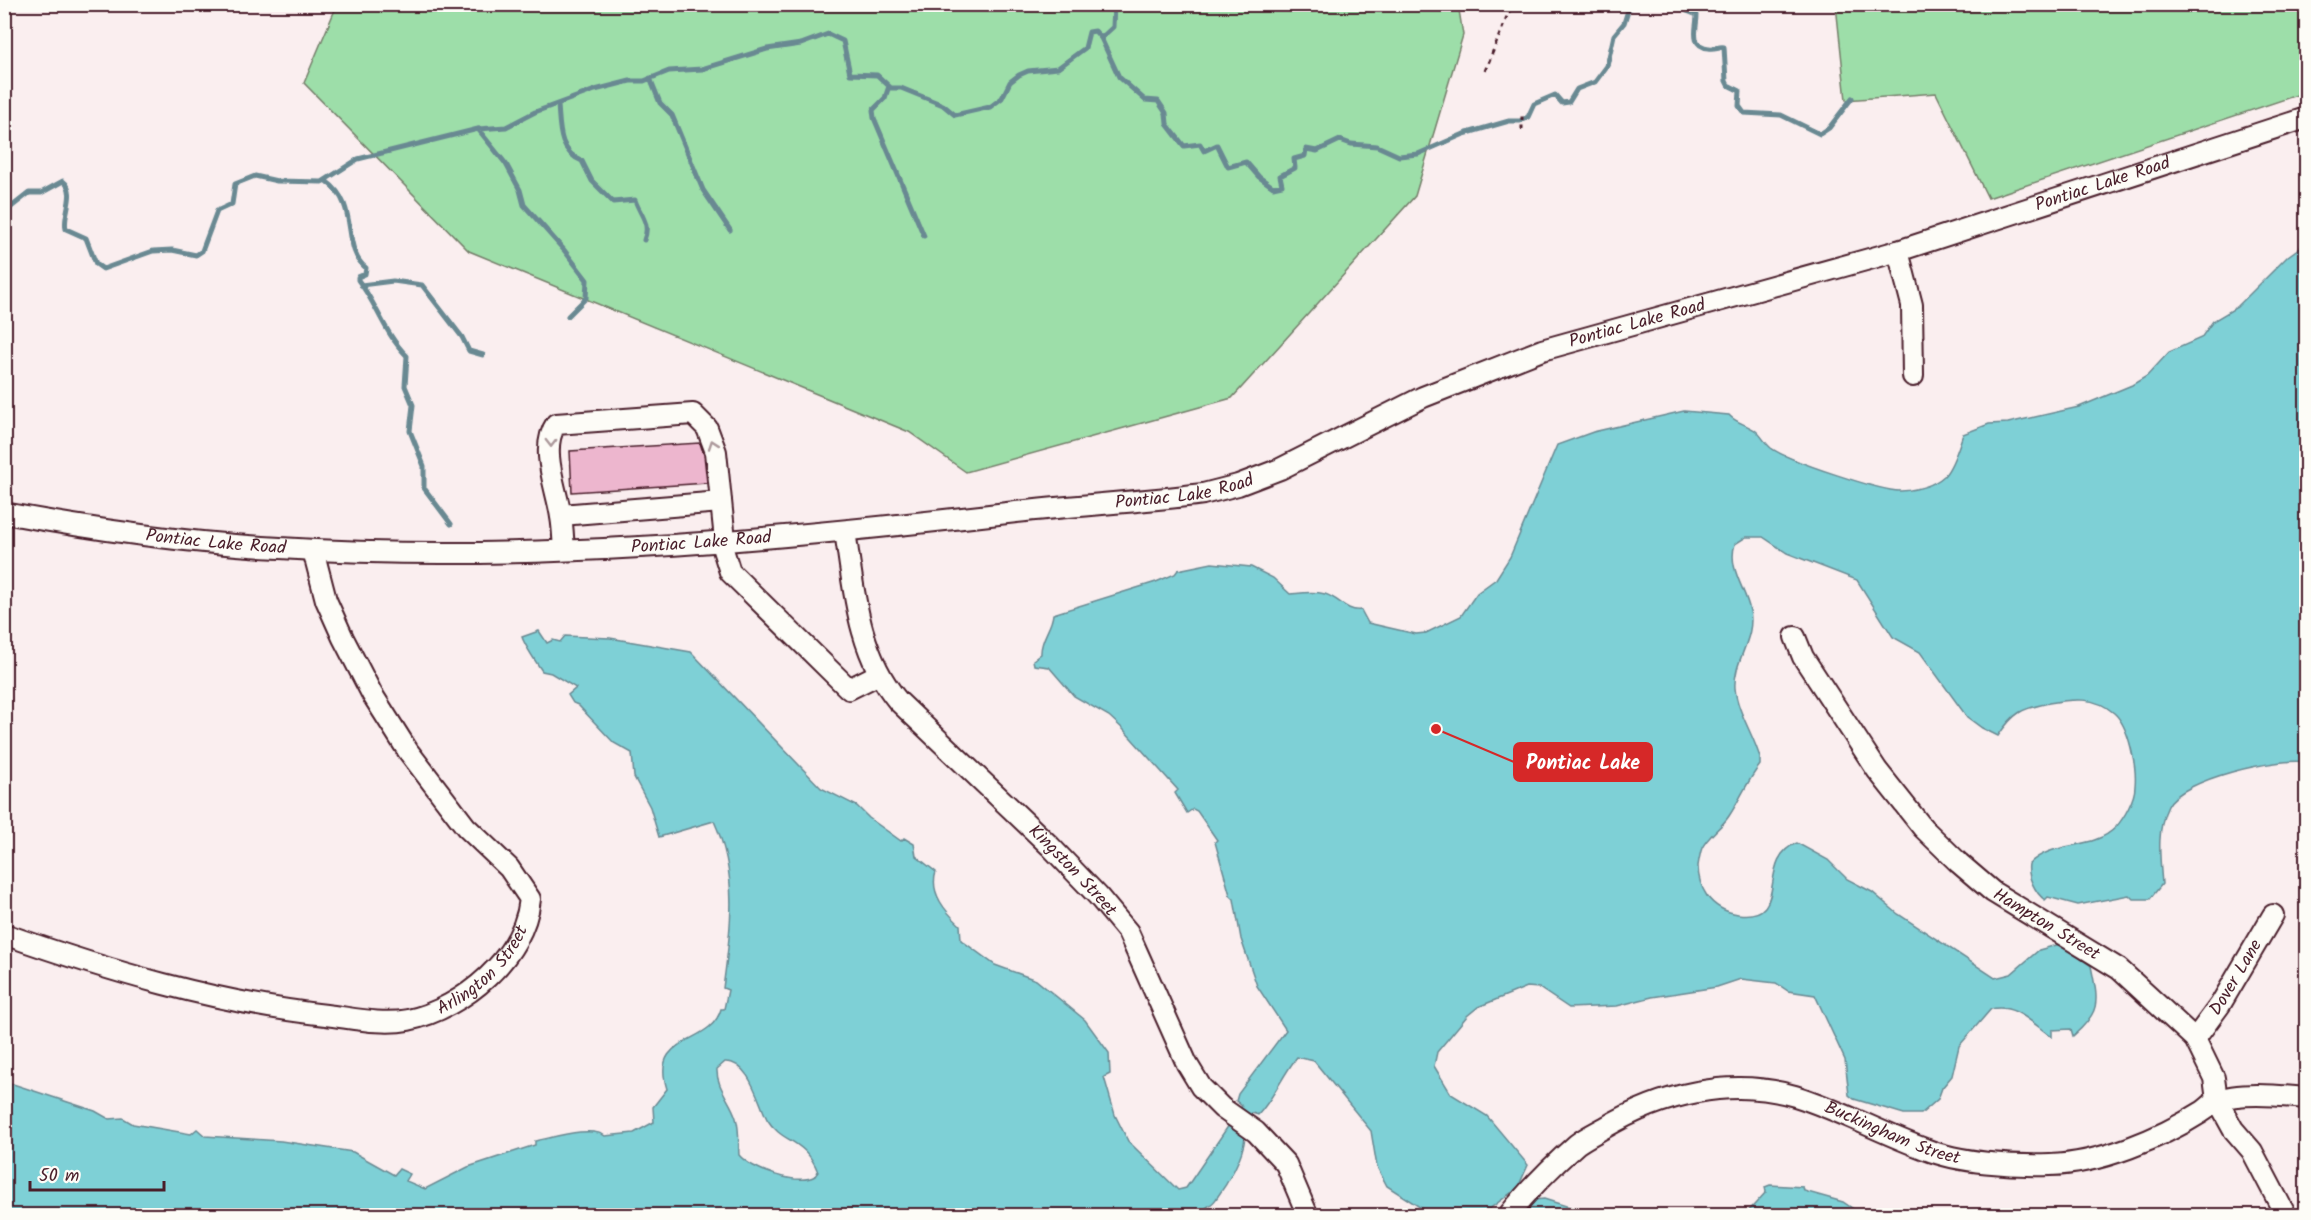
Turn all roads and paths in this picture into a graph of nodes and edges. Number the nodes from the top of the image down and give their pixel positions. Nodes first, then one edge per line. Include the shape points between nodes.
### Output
1 (1512, 4) edge
2 (1485, 71) dead end
3 (1522, 113) dead end
4 (2307, 118) edge
5 (1522, 130) dead end
6 (1898, 251) junction
7 (1913, 376) dead end
8 (721, 502) junction
9 (4, 513) edge
10 (561, 515) junction
11 (845, 531) junction
12 (722, 540) junction
13 (313, 550) junction
14 (564, 550) junction
15 (1795, 637) dead end
16 (879, 674) junction
17 (2273, 915) dead end
18 (4, 934) edge
19 (2195, 1039) junction
20 (2307, 1098) edge
21 (2217, 1100) junction
22 (1512, 1211) edge
23 (1308, 1215) edge
24 (2286, 1215) edge

1 - 2 path
3 - 5 path
4 - 6 street, Pontiac Lake Road
6 - 7 street via 1912,305
6 - 11 street, Pontiac Lake Road via 1542,350 1423,396 1280,469 1238,485 1166,499
8 - 10 street
8 -> 10 street via 716,452 707,428 693,414 556,424 549,434 552,482
8 - 12 street
9 - 13 street, Pontiac Lake Road via 126,533
10 - 14 street
11 - 12 street, Pontiac Lake Road
11 - 16 street, Kingston Street via 868,654
12 - 14 street, Pontiac Lake Road
12 - 16 street via 730,572 849,689
13 - 14 street, Pontiac Lake Road
13 - 18 street, Arlington Street via 326,600 372,694 408,751 466,827 509,868 530,899 528,920 513,950 486,979 464,995 408,1020 378,1021 269,1009 222,999 92,965
15 - 19 street, Hampton Street via 1803,657 1877,770 1923,828 1993,892 2119,969
16 - 23 street, Kingston Street via 898,701 1050,846 1128,932 1186,1064 1201,1087 1256,1132 1286,1164
17 - 19 street, Dover Lane via 2220,1005
19 - 21 street, Hampton Street via 2214,1078
20 - 21 street, Buckingham Street via 2264,1094
21 - 22 street, Buckingham Street via 2202,1112 2138,1144 2093,1159 2019,1165 1927,1150 1793,1096 1747,1088 1702,1090 1665,1099 1621,1118 1579,1143
21 - 24 street, Hampton Street via 2233,1129 2252,1151

